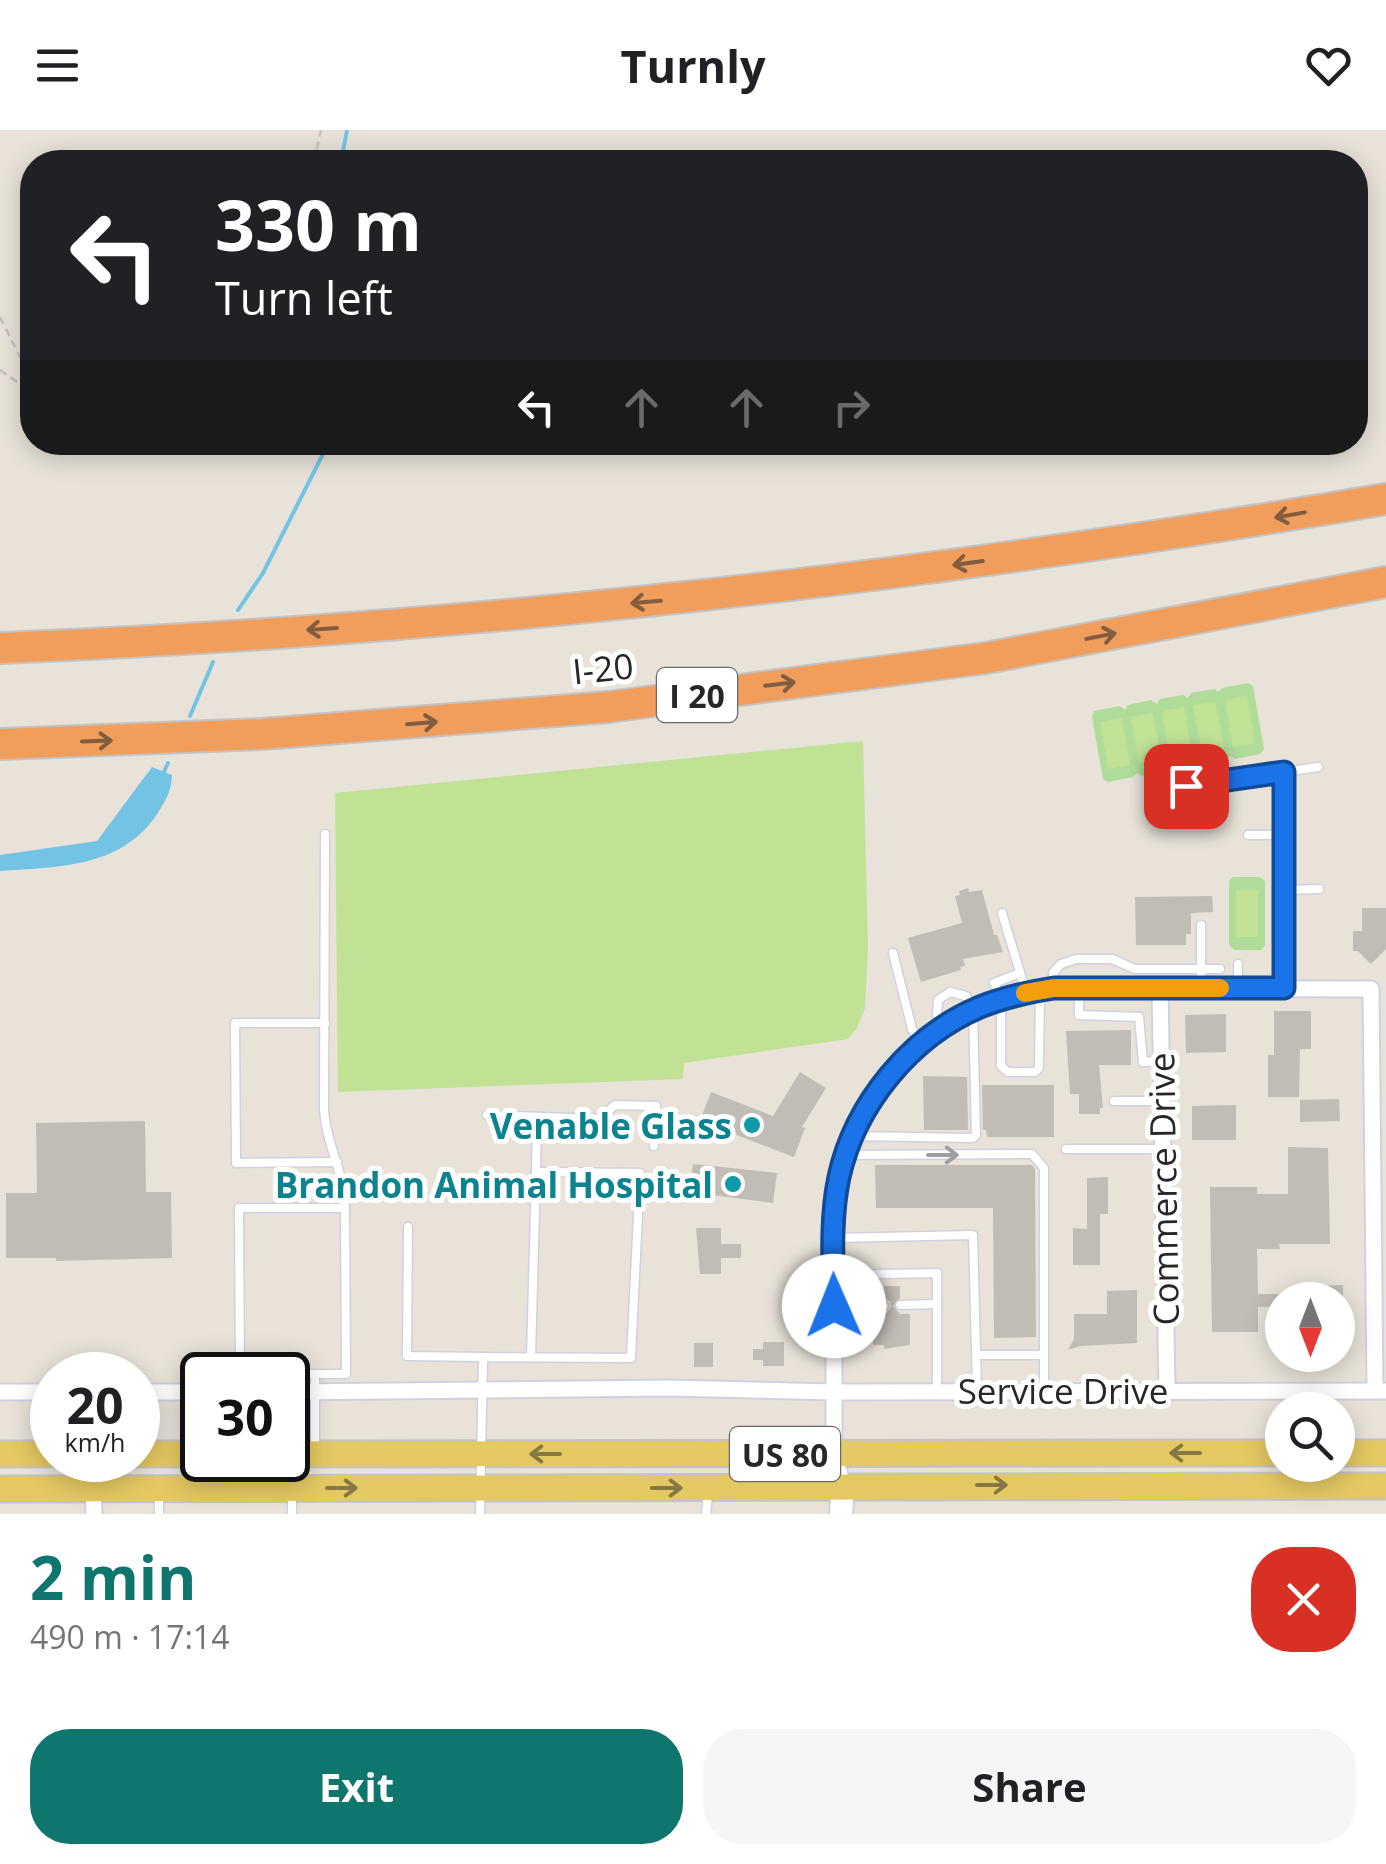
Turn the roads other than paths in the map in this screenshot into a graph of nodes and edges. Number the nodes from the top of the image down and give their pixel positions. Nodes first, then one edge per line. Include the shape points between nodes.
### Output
1 (1386, 499) edge
2 (1386, 582) edge
3 (0, 648) edge
4 (0, 744) edge
5 (1318, 766) dead end
6 (1284, 772) junction
7 (1153, 790) dead end
8 (326, 834) dead end
9 (1248, 835) dead end
10 (1284, 835) junction
11 (1319, 889) dead end
12 (1284, 890) junction
13 (1002, 913) dead end
14 (1202, 924) dead end
15 (893, 952) dead end
16 (1238, 964) dead end
17 (1160, 969) junction
18 (1202, 969) junction
19 (1220, 969) dead end
20 (1020, 973) junction
21 (1079, 988) junction
22 (1122, 988) junction
23 (1160, 988) junction
24 (1202, 988) junction
25 (1238, 988) junction
26 (1284, 988) junction
27 (1040, 990) junction
28 (1001, 1000) junction
29 (973, 1010) junction
30 (1122, 1015) junction
31 (324, 1023) junction
32 (942, 1028) junction
33 (922, 1043) junction
34 (1160, 1061) junction
35 (1114, 1101) dead end
36 (1160, 1102) junction
37 (488, 1115) dead end
38 (537, 1117) junction
39 (852, 1136) junction
40 (654, 1146) dead end
41 (1066, 1149) dead end
42 (1161, 1149) junction
43 (845, 1155) junction
44 (336, 1162) junction
45 (536, 1172) junction
46 (345, 1208) junction
47 (408, 1227) dead end
48 (833, 1238) junction
49 (833, 1274) junction
50 (937, 1304) junction
51 (900, 1305) dead end
52 (834, 1306) junction
53 (884, 1306) dead end
54 (976, 1355) junction
55 (1044, 1355) junction
56 (531, 1357) junction
57 (483, 1358) junction
58 (315, 1374) junction
59 (483, 1390) junction
60 (976, 1390) junction
61 (1044, 1390) junction
62 (1167, 1390) junction
63 (937, 1391) junction
64 (1380, 1391) edge
65 (0, 1392) edge
66 (30, 1392) edge
67 (310, 1392) edge
68 (316, 1392) junction
69 (834, 1392) junction
70 (1265, 1453) edge
71 (1355, 1453) edge
72 (1386, 1453) edge
73 (0, 1454) edge
74 (30, 1454) edge
75 (310, 1454) edge
76 (315, 1454) junction
77 (482, 1454) junction
78 (834, 1454) junction
79 (842, 1485) junction
80 (1386, 1486) edge
81 (709, 1488) junction
82 (0, 1489) edge
83 (94, 1501) edge
84 (159, 1501) edge
85 (292, 1501) edge
86 (481, 1501) edge
87 (706, 1514) edge
88 (841, 1514) edge

1 -> 3 highway, I-20 via 1094,546 680,598 458,620
4 -> 2 highway, I-20 / I 20 via 262,734 608,706 986,658
5 - 6 lane
6 - 7 lane
6 - 10 lane
8 - 31 lane
9 - 10 lane
10 - 12 lane
11 - 12 lane
12 - 26 lane
13 - 20 lane
14 - 18 lane
15 - 33 lane via 912,1029
16 - 25 lane
17 - 18 lane
17 - 23 lane
17 - 27 lane via 1076,959 1056,969
18 - 19 lane
18 - 24 lane
20 - 27 lane
20 - 28 lane via 994,983
21 - 22 street
21 - 27 street
21 - 30 lane via 1079,1015
22 - 23 street
22 - 30 lane
23 - 24 street
23 - 34 street, Commerce Drive
24 - 25 street
25 - 26 street
26 - 64 street via 1371,989
27 - 28 street
27 - 28 lane via 1035,1072 1001,1066
28 - 29 street
29 - 32 street
29 - 32 lane via 966,996 942,995 936,1006
29 - 39 lane via 976,1135
30 - 34 lane via 1142,1022 1143,1062
31 - 44 lane via 325,1126
31 - 44 lane via 235,1024 236,1163
32 - 33 street
33 - 39 street via 880,1088
34 - 36 street, Commerce Drive
35 - 36 lane
36 - 42 street, Commerce Drive
37 - 38 lane
38 - 40 lane via 600,1118 616,1106 656,1106
38 - 45 lane
39 - 43 street
41 - 42 lane
42 - 62 street, Commerce Drive
43 - 48 street
43 -> 55 lane via 1032,1154 1044,1168
44 - 46 lane
45 - 56 lane
45 - 56 lane via 640,1173 631,1358
46 - 58 lane via 346,1374
46 - 58 lane via 239,1208 240,1374
47 - 57 lane via 407,1356
48 - 49 street
48 - 54 lane via 973,1235
49 - 50 lane via 937,1274
49 - 52 street
50 - 51 lane
50 - 63 lane
52 - 53 lane
52 - 69 street
54 - 55 lane
54 - 60 lane
55 - 61 lane
56 - 57 lane
57 - 59 lane
58 - 68 lane
59 - 68 street, Service Drive
59 - 69 street, Service Drive
59 - 77 lane
60 - 61 street, Service Drive
60 - 63 street, Service Drive
61 - 62 street, Service Drive
62 - 64 street, Service Drive
63 - 69 street, Service Drive
65 - 66 street
67 - 68 street, Service Drive
68 - 76 lane
69 - 78 street
70 -> 78 main road, US 80
71 - 72 main road
73 - 74 main road
75 - 76 main road, US 80
76 - 77 main road, US 80
78 -> 77 main road, US 80
77 - 86 lane
78 - 79 street
79 -> 80 main road, US 80
79 - 81 main road, US 80
79 - 88 street
86 -> 81 main road, US 80
81 - 87 lane
82 - 83 main road, US 80
83 - 84 main road, US 80
84 - 85 main road, US 80
85 -> 86 main road, US 80

